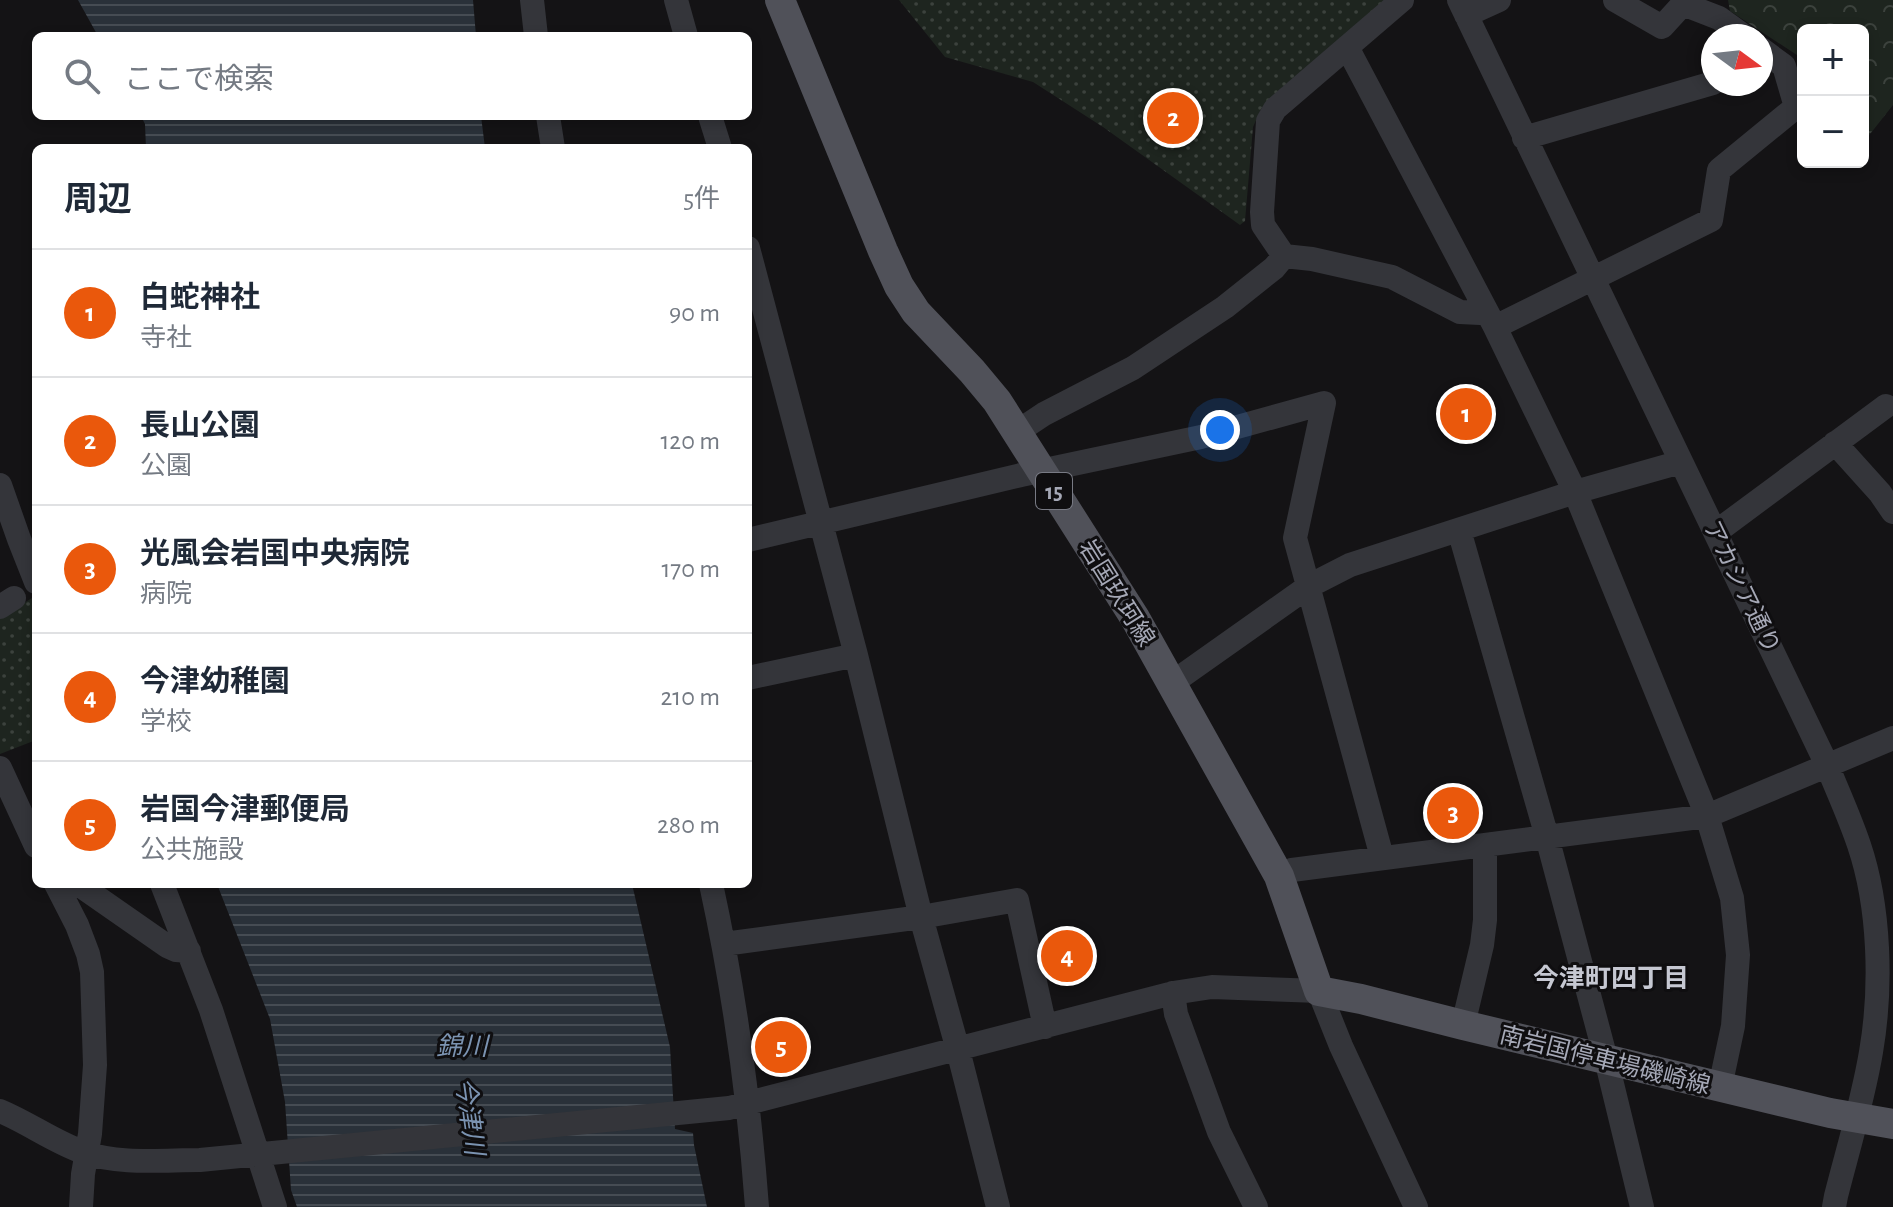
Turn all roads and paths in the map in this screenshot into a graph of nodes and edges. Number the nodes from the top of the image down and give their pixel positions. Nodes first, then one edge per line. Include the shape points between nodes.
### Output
1 (532, 0) edge
2 (676, 0) edge
3 (780, 0) edge
4 (1402, 0) edge
5 (1499, 0) edge
6 (1615, 0) edge
7 (1462, 8) edge
8 (1727, 24) edge
9 (536, 32) edge
10 (685, 32) edge
11 (1347, 47) junction
12 (1773, 70) edge
13 (1701, 86) edge
14 (549, 120) edge
15 (711, 120) edge
16 (1524, 138) junction
17 (552, 144) edge
18 (719, 144) edge
19 (1284, 256) junction
20 (752, 263) edge
21 (1593, 277) junction
22 (1490, 318) junction
23 (1886, 406) dead end
24 (1017, 432) junction
25 (1835, 443) junction
26 (1681, 462) junction
27 (1042, 472) junction
28 (0, 485) edge
29 (1575, 492) junction
30 (1893, 512) edge
31 (822, 523) junction
32 (1459, 530) junction
33 (1716, 532) junction
34 (752, 539) edge
35 (32, 571) edge
36 (1309, 586) junction
37 (856, 655) junction
38 (752, 677) edge
39 (1172, 683) junction
40 (1893, 738) edge
41 (1827, 765) junction
42 (0, 768) edge
43 (1707, 816) junction
44 (32, 837) edge
45 (1547, 837) junction
46 (1485, 845) junction
47 (1382, 857) junction
48 (1279, 876) junction
49 (58, 888) edge
50 (84, 888) edge
51 (164, 888) edge
52 (712, 888) edge
53 (921, 917) junction
54 (724, 944) junction
55 (1884, 945) edge
56 (189, 951) junction
57 (1319, 991) junction
58 (1173, 993) junction
59 (1463, 1025) junction
60 (1045, 1027) junction
61 (958, 1050) junction
62 (1606, 1059) junction
63 (1720, 1087) junction
64 (747, 1104) junction
65 (0, 1111) edge
66 (1855, 1119) junction
67 (1893, 1124) edge
68 (87, 1153) junction
69 (265, 1154) junction
70 (81, 1207) edge
71 (275, 1207) edge
72 (757, 1207) edge
73 (998, 1207) edge
74 (1256, 1207) edge
75 (1416, 1207) edge
76 (1642, 1207) edge
77 (1834, 1207) edge

1 - 9 street
2 - 10 street
3 - 24 main road, 岩国玖珂線 / 15 via 899,286
4 - 11 street
5 - 7 street
6 - 8 street via 1662,27 1683,4
7 - 16 street, アカシア通り
11 - 19 street via 1268,121 1263,225
11 - 22 street
12 - 21 street via 1796,107 1719,170 1711,220
13 - 16 street
14 - 17 street
15 - 18 street
16 - 21 street, アカシア通り
19 - 22 street via 1392,277 1460,312
19 - 24 street via 1212,316 1133,368
20 - 31 street
21 - 22 street
21 - 26 street, アカシア通り
22 - 29 street
23 - 25 street
24 - 27 main road, 岩国玖珂線 / 15
25 - 30 street
25 - 33 street
26 - 29 street
26 - 33 street, アカシア通り
27 - 31 street
27 - 36 street via 1324,403 1295,538
27 - 39 main road, 岩国玖珂線 / 15
28 - 35 street
29 - 32 street
29 - 43 street
31 - 34 street
31 - 37 street
32 - 36 street via 1350,565
32 - 45 street
33 - 41 street, アカシア通り
36 - 39 street
36 - 47 street
37 - 38 street
37 - 53 street
39 - 48 main road, 岩国玖珂線 / 15
40 - 41 street
41 - 43 street
41 - 55 street, アカシア通り via 1860,846
42 - 44 street
43 - 45 street
43 - 63 street via 1732,898 1738,955 1733,1026
45 - 46 street
45 - 62 street
46 - 47 street
46 - 59 street via 1482,945
47 - 48 street
48 - 57 main road, 岩国玖珂線 / 15
49 - 68 street via 92,972 95,1065
50 - 56 street via 167,946
51 - 56 street
52 - 54 street
53 - 54 street
53 - 60 street via 1017,900
53 - 61 street
54 - 64 street
55 - 66 street, アカシア通り via 1871,1053
56 - 69 street
57 - 58 street via 1212,987
57 - 59 main road, 南岩国停車場磯崎線
57 - 75 street
58 - 60 street
58 - 74 street via 1219,1132
59 - 62 main road, 南岩国停車場磯崎線
60 - 61 street
61 - 64 street
61 - 73 street
62 - 63 main road, 南岩国停車場磯崎線
62 - 76 street
63 - 66 main road, 南岩国停車場磯崎線
64 - 69 street
64 - 72 street
65 - 68 street
66 - 67 main road, 南岩国停車場磯崎線
66 - 77 street, アカシア通り
68 - 69 street via 141,1160
68 - 70 street
69 - 71 street

